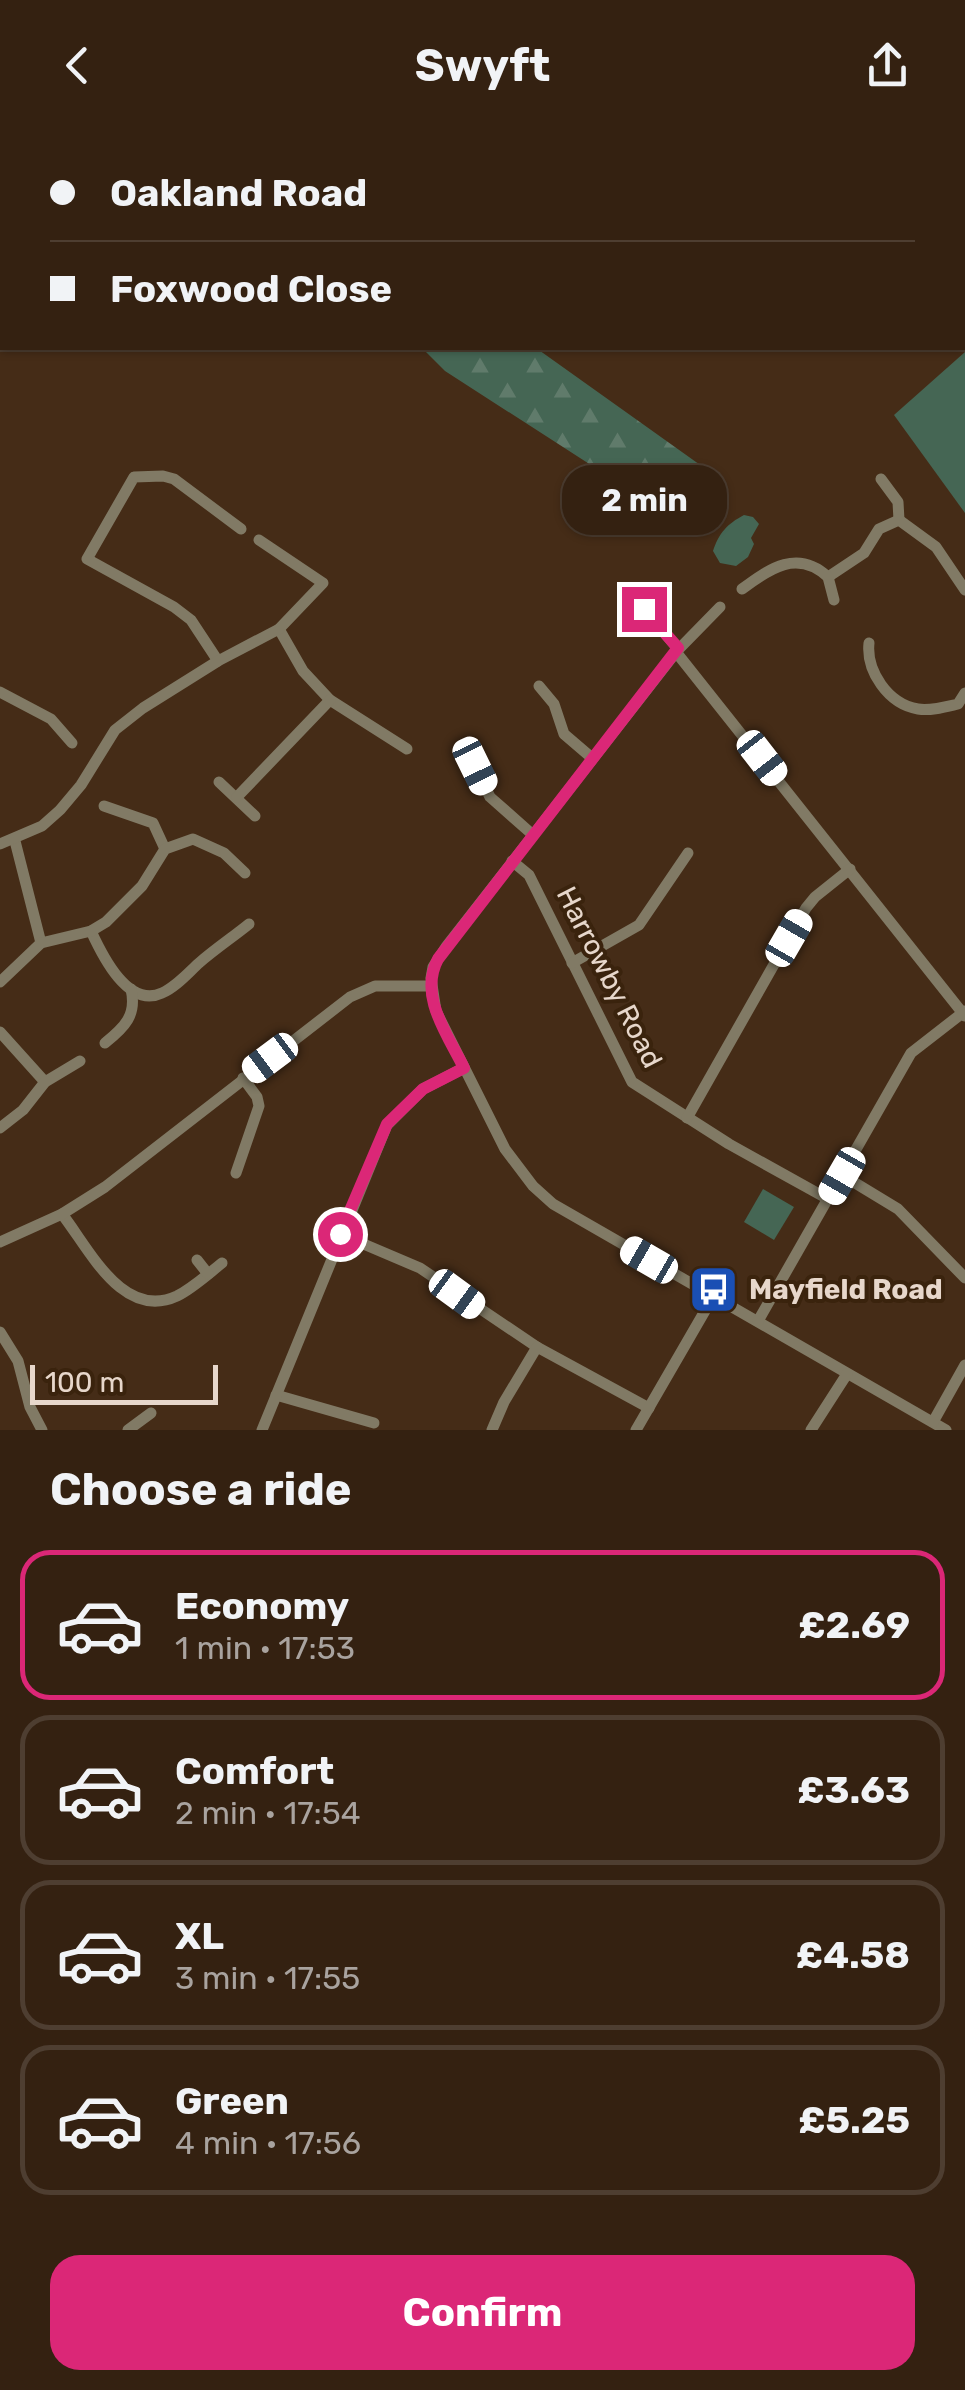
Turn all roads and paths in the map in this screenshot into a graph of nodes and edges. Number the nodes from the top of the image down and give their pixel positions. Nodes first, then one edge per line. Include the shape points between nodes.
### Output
1 (881, 480) dead end
2 (899, 520) junction
3 (241, 529) dead end
4 (259, 540) dead end
5 (828, 577) junction
6 (627, 588) dead end
7 (742, 588) dead end
8 (965, 590) edge
9 (834, 600) dead end
10 (720, 607) dead end
11 (278, 628) junction
12 (869, 642) dead end
13 (677, 650) junction
14 (218, 661) junction
15 (540, 686) dead end
16 (0, 692) edge
17 (330, 700) junction
18 (963, 704) edge
19 (72, 743) dead end
20 (406, 748) dead end
21 (592, 758) junction
22 (475, 766) dead end
23 (219, 782) dead end
24 (236, 796) junction
25 (104, 806) dead end
26 (255, 816) dead end
27 (533, 835) junction
28 (15, 840) junction
29 (0, 844) edge
30 (166, 849) junction
31 (688, 853) dead end
32 (512, 861) junction
33 (850, 869) junction
34 (245, 873) dead end
35 (250, 924) dead end
36 (91, 931) junction
37 (41, 942) junction
38 (572, 963) junction
39 (0, 982) edge
40 (431, 986) junction
41 (131, 989) junction
42 (964, 1013) edge
43 (0, 1032) edge
44 (105, 1044) dead end
45 (80, 1061) dead end
46 (464, 1068) junction
47 (243, 1078) junction
48 (45, 1082) junction
49 (686, 1118) junction
50 (0, 1128) edge
51 (236, 1173) dead end
52 (842, 1176) junction
53 (828, 1199) junction
54 (62, 1214) junction
55 (340, 1234) junction
56 (0, 1242) edge
57 (197, 1260) dead end
58 (222, 1264) dead end
59 (208, 1274) junction
60 (965, 1278) edge
61 (713, 1297) junction
62 (758, 1321) junction
63 (0, 1332) edge
64 (537, 1347) junction
65 (965, 1365) edge
66 (847, 1374) junction
67 (276, 1394) junction
68 (649, 1408) junction
69 (151, 1413) dead end
70 (932, 1422) junction
71 (374, 1423) dead end
72 (42, 1430) edge
73 (128, 1430) edge
74 (262, 1430) edge
75 (492, 1430) edge
76 (636, 1430) edge
77 (811, 1430) edge
78 (946, 1430) edge

1 - 2 street via 898,502
2 - 5 street via 878,528 864,553
2 - 8 street via 936,548
3 - 14 street via 174,479 134,477 87,558 191,620
4 - 11 street via 323,582
5 - 7 street via 794,561
5 - 9 street
6 - 13 street
10 - 13 street
11 - 14 street
11 - 17 street
12 - 18 street via 867,657 877,679 902,703 925,710
13 - 21 street
13 - 33 street
14 - 28 street via 115,730 60,810
15 - 21 street via 564,734
16 - 19 street via 51,718
17 - 20 street
17 - 24 street
21 - 27 street
22 - 27 street via 490,797
23 - 24 street
24 - 26 street
25 - 30 street via 153,824
27 - 32 street
28 - 29 street
28 - 37 street
30 - 34 street via 193,839 224,852
30 - 36 street via 142,886
31 - 38 street via 639,925
32 - 38 street, Harrowby Road via 529,875
32 - 40 street via 438,959
33 - 42 street
33 - 49 street via 806,908
35 - 41 street via 162,993
36 - 37 street
36 - 41 street
37 - 39 street
38 - 49 street, Harrowby Road via 632,1082
40 - 46 street
40 - 47 street via 362,990
41 - 44 street via 130,1020
42 - 52 street via 911,1054
43 - 48 street
45 - 48 street
46 - 55 street via 423,1089 387,1124
46 - 61 street via 532,1186
47 - 51 street via 259,1106
47 - 54 street
48 - 50 street
49 - 53 street, Harrowby Road
52 - 53 street
52 - 60 street via 898,1208
53 - 62 street
54 - 56 street
54 - 59 street via 120,1290 142,1302 181,1294
55 - 64 street via 420,1268
55 - 67 street
57 - 59 street
58 - 59 street
61 - 62 street
61 - 68 street
62 - 66 street
63 - 72 street via 18,1361
64 - 68 street
64 - 75 street
65 - 70 street
66 - 70 street
66 - 77 street
67 - 71 street
67 - 74 street
68 - 76 street
69 - 73 street
70 - 78 street

